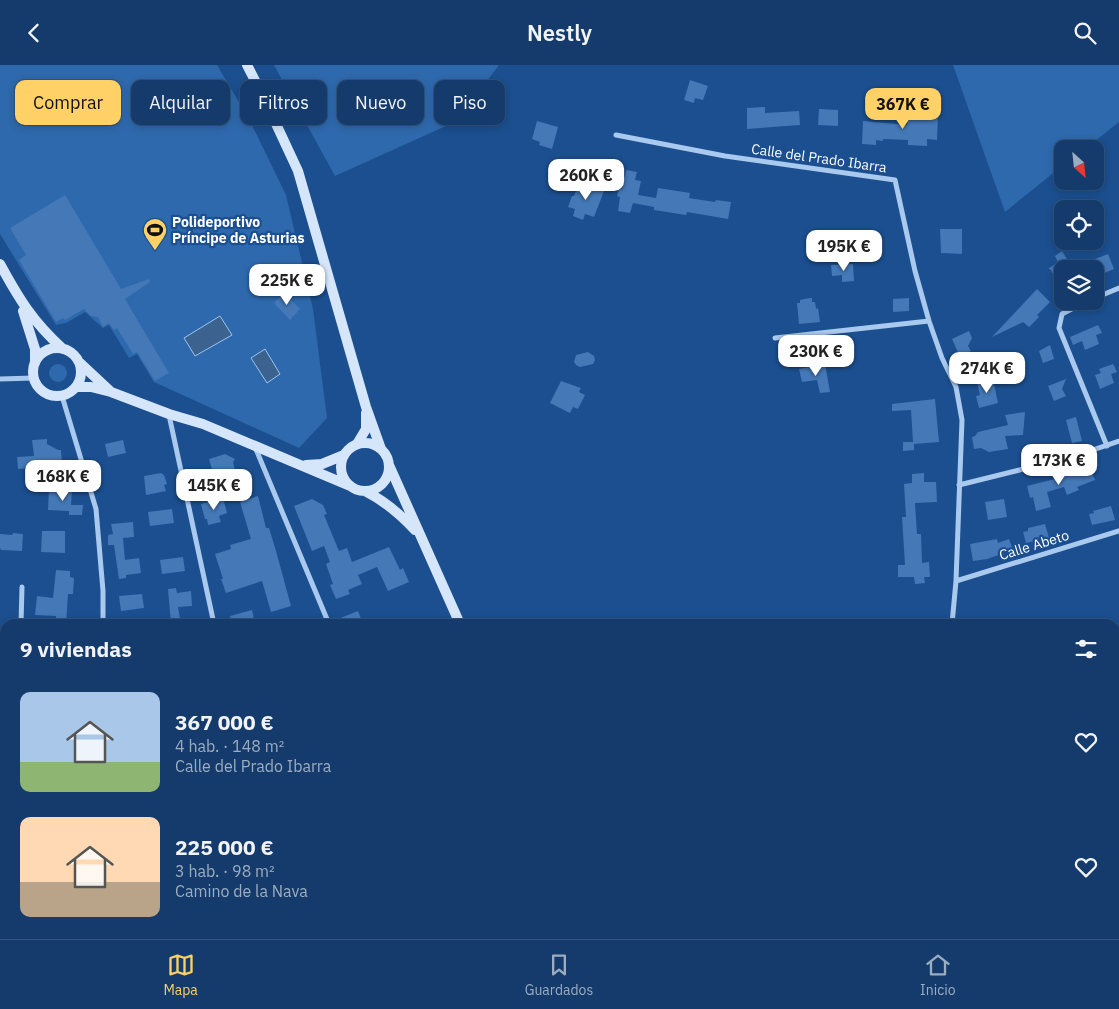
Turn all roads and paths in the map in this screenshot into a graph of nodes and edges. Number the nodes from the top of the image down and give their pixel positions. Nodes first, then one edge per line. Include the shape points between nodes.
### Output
1 (247, 65) edge
2 (616, 135) dead end
3 (0, 264) edge
4 (1119, 288) edge
5 (1104, 294) edge
6 (19, 300) junction
7 (1071, 310) edge
8 (929, 321) junction
9 (775, 338) dead end
10 (63, 349) junction
11 (35, 363) junction
12 (80, 363) junction
13 (34, 378) junction
14 (0, 379) edge
15 (76, 387) junction
16 (111, 392) junction
17 (62, 396) junction
18 (366, 407) junction
19 (169, 414) junction
20 (1119, 441) edge
21 (357, 444) junction
22 (255, 446) junction
23 (1107, 446) junction
24 (381, 449) junction
25 (344, 455) junction
26 (302, 465) junction
27 (389, 465) junction
28 (959, 485) junction
29 (350, 486) junction
30 (365, 491) junction
31 (1119, 531) edge
32 (421, 537) junction
33 (956, 581) junction
34 (22, 587) dead end
35 (21, 619) edge
36 (104, 619) edge
37 (213, 619) edge
38 (327, 619) edge
39 (458, 619) edge
40 (952, 619) edge

1 - 18 street via 298,171
2 - 8 street, Calle del Prado Ibarra via 724,156 896,180 914,271
3 - 6 street
4 - 5 street
6 - 10 street
6 - 11 street via 35,349
7 - 23 street via 1062,315 1059,328
8 - 9 street
8 - 28 street, Calle del Prado Ibarra via 956,387 962,420
10 - 11 street via 50,349
10 - 12 street
11 - 13 street
12 - 15 street via 82,373
12 - 16 street
13 - 14 street
13 - 17 street via 42,390
15 - 16 street
15 - 17 street
16 - 19 street
17 - 36 street via 96,509
18 - 21 street via 366,429
18 - 24 street
19 - 22 street
19 - 37 street
20 - 23 street
21 - 24 street via 370,443
21 - 25 street
22 - 26 street
22 - 38 street
23 - 28 street
24 - 27 street
25 - 26 street via 322,464
25 - 29 street via 340,468
26 - 29 street
27 - 30 street via 385,479
27 - 32 street
28 - 33 street, Calle del Prado Ibarra
29 - 30 street
30 - 32 street via 382,499
31 - 33 street, Calle Abeto
32 - 39 street
33 - 40 street, Calle del Prado Ibarra
34 - 35 street

